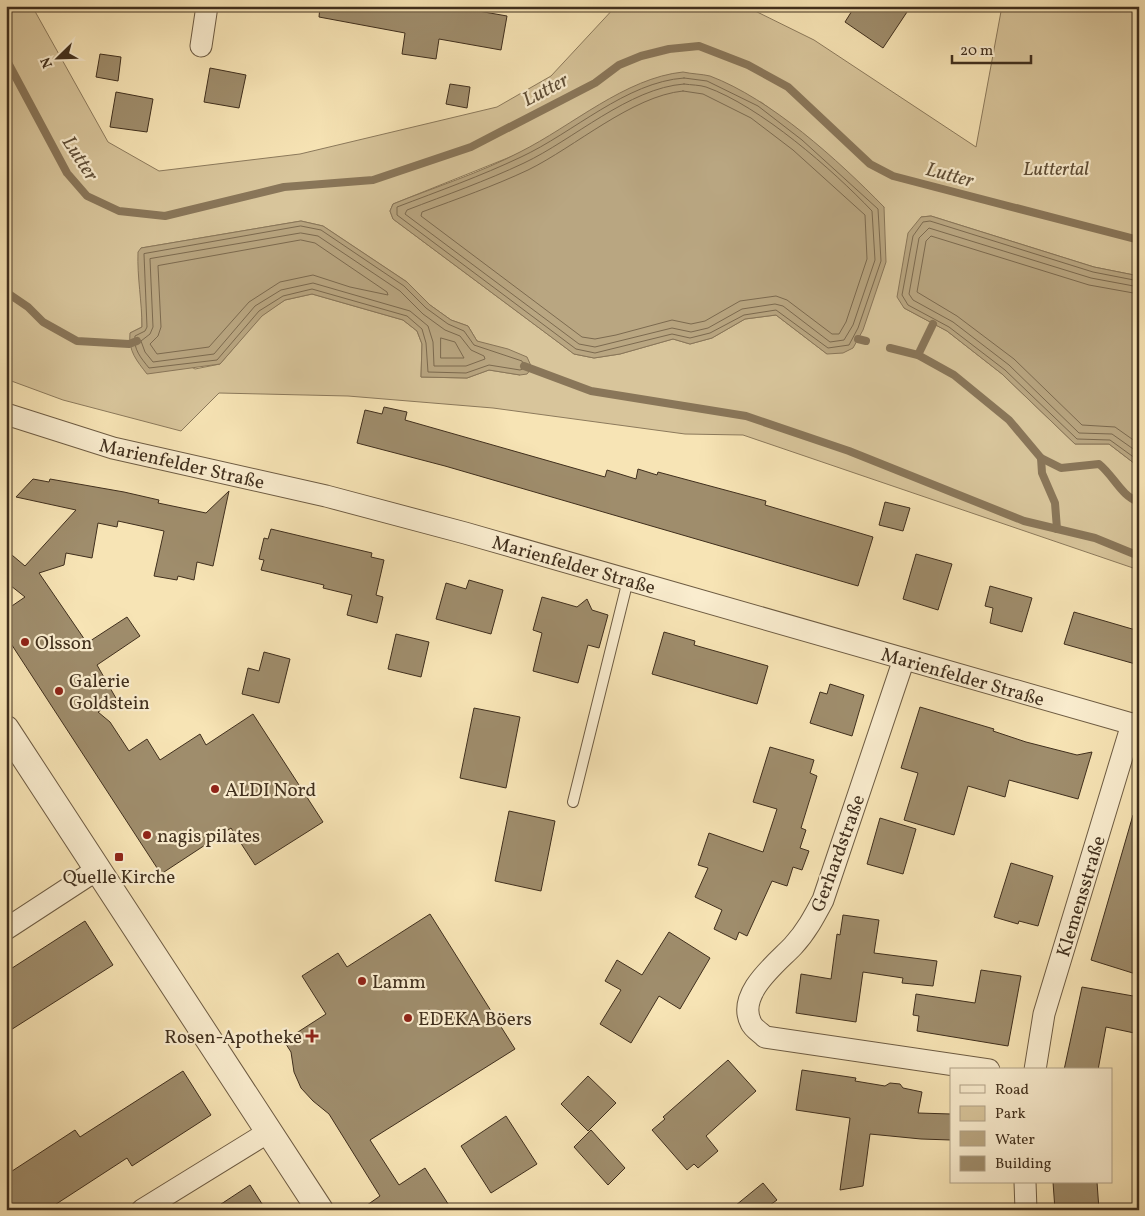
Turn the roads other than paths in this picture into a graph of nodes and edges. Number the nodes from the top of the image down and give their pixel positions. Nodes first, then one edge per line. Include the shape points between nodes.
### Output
1 (207, 6) edge
2 (201, 46) dead end
3 (6, 414) edge
4 (628, 580) junction
5 (904, 659) junction
6 (1135, 725) edge
7 (6, 729) edge
8 (573, 802) dead end
9 (98, 869) junction
10 (6, 929) edge
11 (976, 1068) edge
12 (1035, 1068) edge
13 (270, 1131) junction
14 (1025, 1184) edge
15 (142, 1210) edge
16 (320, 1210) edge
17 (1026, 1210) edge

1 - 2 street
3 - 4 street, Marienfelder Straße via 113,448 326,496
4 - 5 street, Marienfelder Straße
4 - 8 lane
5 - 6 street, Marienfelder Straße
5 - 11 street, Gerhardstraße via 823,900 794,946 767,970 748,1007 751,1024 765,1036
6 - 12 street, Klemensstraße via 1044,1014
7 - 9 street
9 - 10 street
9 - 13 street
13 - 15 street
13 - 16 street
14 - 17 street

